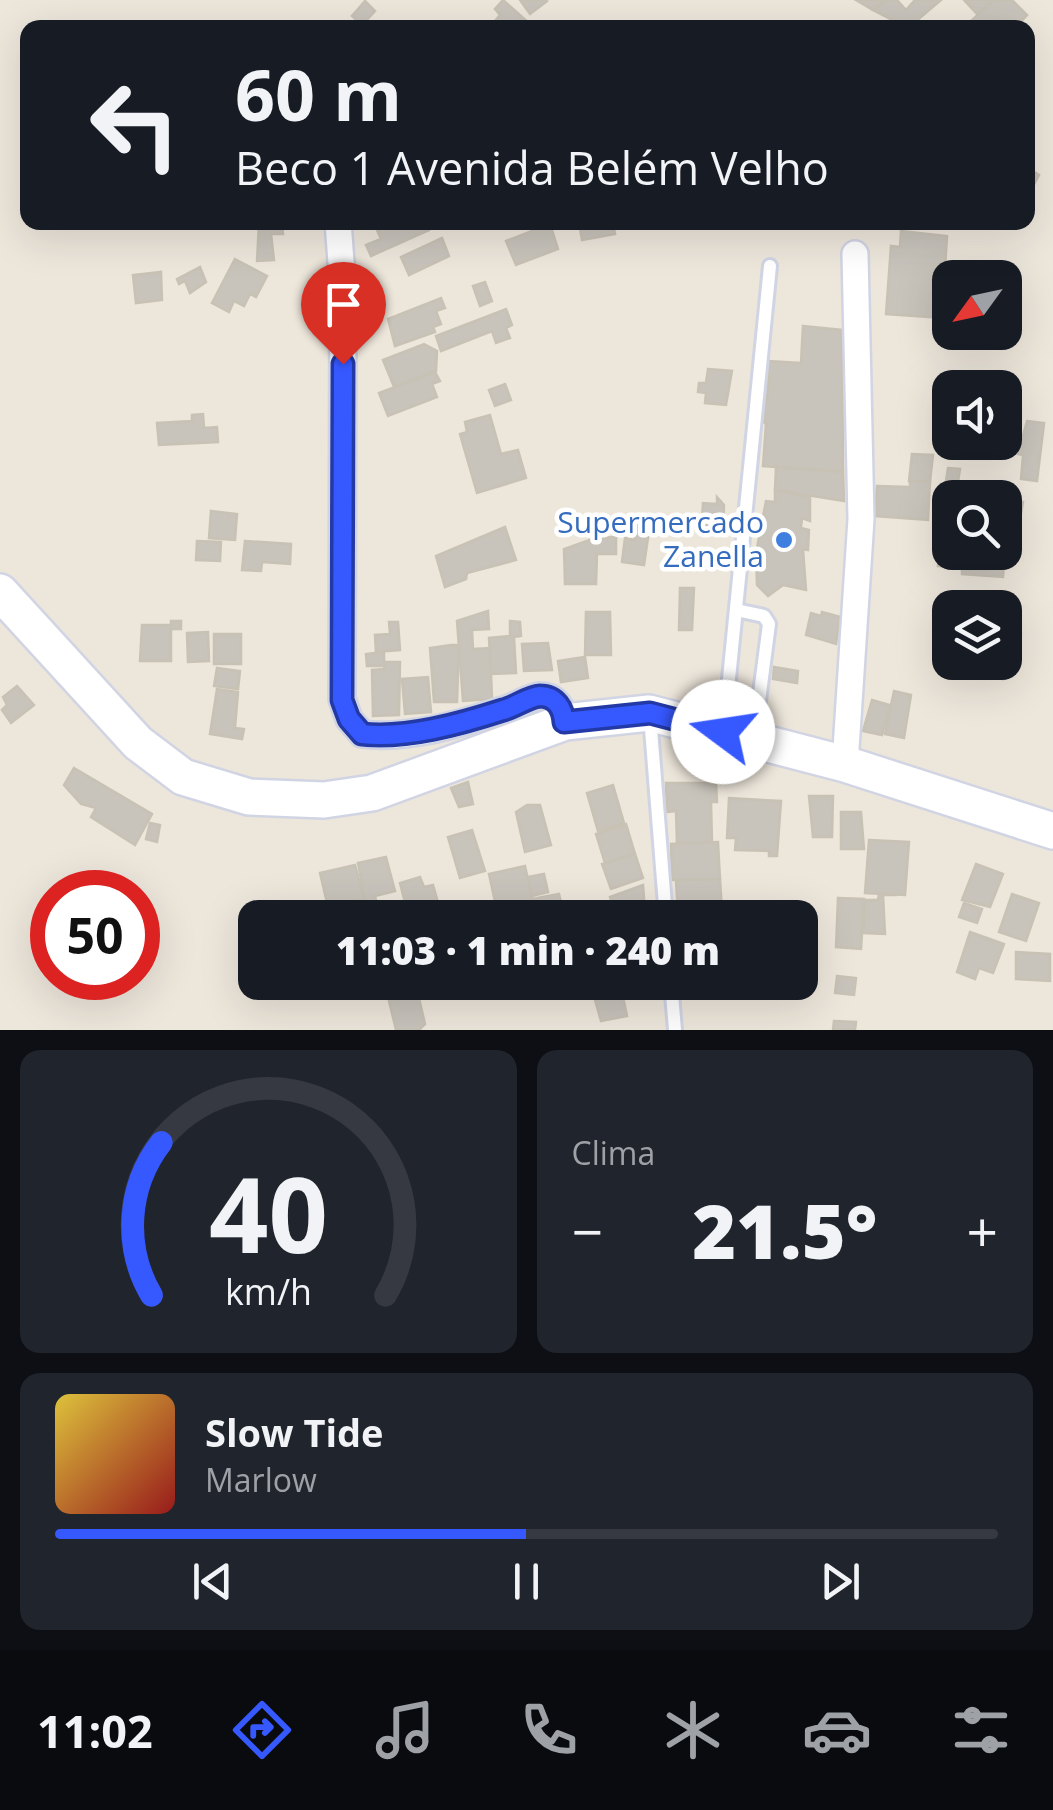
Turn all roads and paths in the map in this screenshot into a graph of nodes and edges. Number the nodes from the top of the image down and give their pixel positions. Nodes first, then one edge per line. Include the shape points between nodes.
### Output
1 (339, 230) edge
2 (855, 254) dead end
3 (770, 266) dead end
4 (0, 592) edge
5 (736, 610) junction
6 (650, 713) junction
7 (564, 722) junction
8 (738, 736) junction
9 (845, 764) junction
10 (1053, 832) edge
11 (665, 900) edge
12 (672, 1000) edge
13 (675, 1030) edge

1 - 7 street via 342,700 349,719 362,734 386,737 538,696 552,698
2 - 9 street via 861,519
3 - 5 lane
4 - 7 main road via 138,744 183,778 248,797 324,800 372,793
5 - 8 lane
5 - 8 lane via 764,616 768,624
6 - 7 main road
6 - 8 main road
6 - 11 lane
8 - 9 main road
9 - 10 main road
12 - 13 lane

